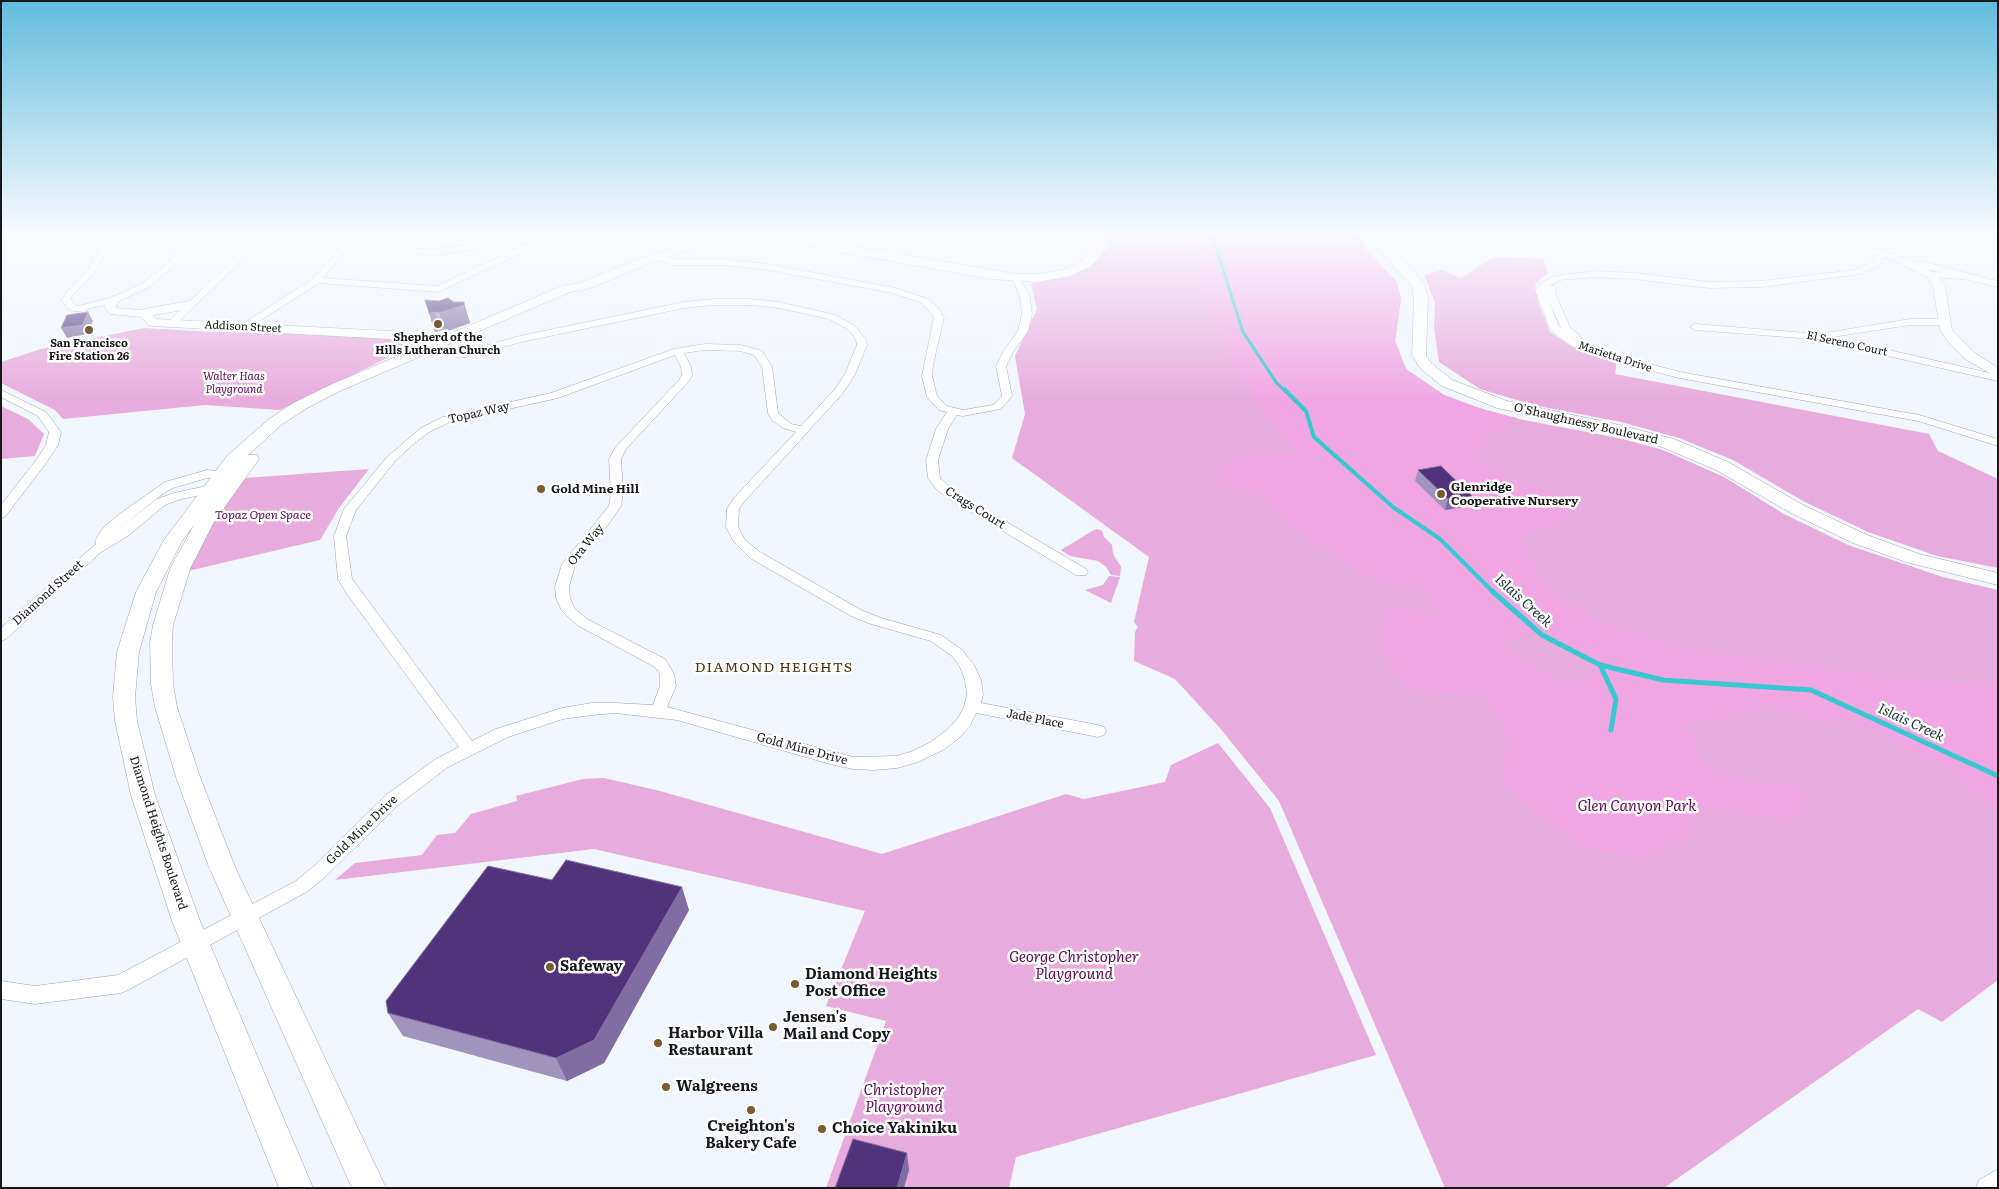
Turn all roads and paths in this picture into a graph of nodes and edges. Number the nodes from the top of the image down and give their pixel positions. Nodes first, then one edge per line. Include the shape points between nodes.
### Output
1 (73, 289) edge
2 (139, 289) edge
3 (205, 289) edge
4 (302, 289) edge
5 (579, 289) edge
6 (887, 289) edge
7 (1021, 289) edge
8 (1419, 289) edge
9 (1540, 289) edge
10 (1552, 289) edge
11 (1940, 289) edge
12 (189, 305) junction
13 (114, 306) junction
14 (141, 313) junction
15 (1944, 322) junction
16 (172, 323) junction
17 (244, 327) junction
18 (1695, 327) dead end
19 (1820, 337) junction
20 (436, 348) junction
21 (678, 351) junction
22 (1998, 374) edge
23 (1998, 378) edge
24 (1, 393) edge
25 (953, 412) junction
26 (803, 430) junction
27 (1998, 437) edge
28 (1998, 443) edge
29 (221, 483) junction
30 (1, 514) edge
31 (95, 550) junction
32 (1081, 572) dead end
33 (1998, 579) edge
34 (3, 632) edge
35 (972, 706) junction
36 (658, 710) junction
37 (1098, 732) dead end
38 (469, 748) junction
39 (244, 918) junction
40 (195, 944) junction
41 (1, 990) edge
42 (1998, 1180) edge
43 (296, 1188) edge
44 (369, 1188) edge
45 (1987, 1188) edge

1 - 13 street via 66,300 76,309 97,312
2 - 13 street
3 - 12 street
4 - 17 street
5 - 20 main road, Diamond Heights Boulevard
6 - 25 street via 925,301 936,311 939,317 927,376 936,403
7 - 25 street via 1027,314 1023,331 1002,366 1007,396 997,407 987,410
8 - 33 main road, O'Shaughnessy Boulevard via 1419,356 1447,383 1503,405 1612,428 1668,444 1722,466 1813,518 1860,539 1913,558
9 - 28 street, Marietta Drive via 1554,327 1565,339 1601,354 1679,375 1919,418
10 - 27 street, Marietta Drive via 1550,293 1566,328 1575,337 1594,346 1684,370 1918,413
11 - 15 street
12 - 14 street
12 - 16 street
13 - 14 street
14 - 16 street, Addison Street via 152,322
15 - 19 street via 1910,322
15 - 22 street via 1953,340 1970,356
16 - 17 street, Addison Street
17 - 20 street, Addison Street via 390,334
18 - 19 street, El Sereno Court
19 - 23 street, El Sereno Court
20 - 26 street, Gold Mine Drive via 466,354 520,339 698,303 741,301 779,305 832,317 857,333 862,345 845,384
20 - 29 main road, Diamond Heights Boulevard via 335,388 293,410 253,440
21 - 26 street, Topaz Way via 716,346 758,353 767,367 773,413 787,426
21 - 36 street, Ora Way via 687,375 621,448 616,460 615,506 569,564 562,587 569,611 582,622 660,663 667,674 668,686
21 - 38 street, Topaz Way via 554,396 447,419 406,444 350,509 340,536 345,579
24 - 30 street via 42,414 55,432 52,445
25 - 32 street, Crags Court via 942,429 932,460 934,478 941,487
26 - 35 street, Gold Mine Drive via 738,501 732,518 735,536 754,555 856,613 936,638 948,645 967,665 974,680
29 - 31 street, Diamond Street via 161,502
29 - 31 street, Diamond Street via 200,475 160,490 108,531
29 - 39 main road, Diamond Heights Boulevard via 180,569 163,625 161,663 166,707 188,777
29 - 40 main road, Diamond Heights Boulevard via 168,548 146,592 130,645 124,697 143,795
31 - 34 street, Diamond Street
35 - 36 street, Gold Mine Drive via 953,734 937,746 904,760 874,764 830,758
35 - 37 street, Jade Place
36 - 38 street, Gold Mine Drive via 592,709 562,714
38 - 39 street, Gold Mine Drive via 442,763 392,800 302,886
39 - 40 street, Gold Mine Drive
39 - 44 main road, Diamond Heights Boulevard
40 - 41 street, Gold Mine Drive via 121,984 35,994
40 - 43 main road, Diamond Heights Boulevard
42 - 45 street

